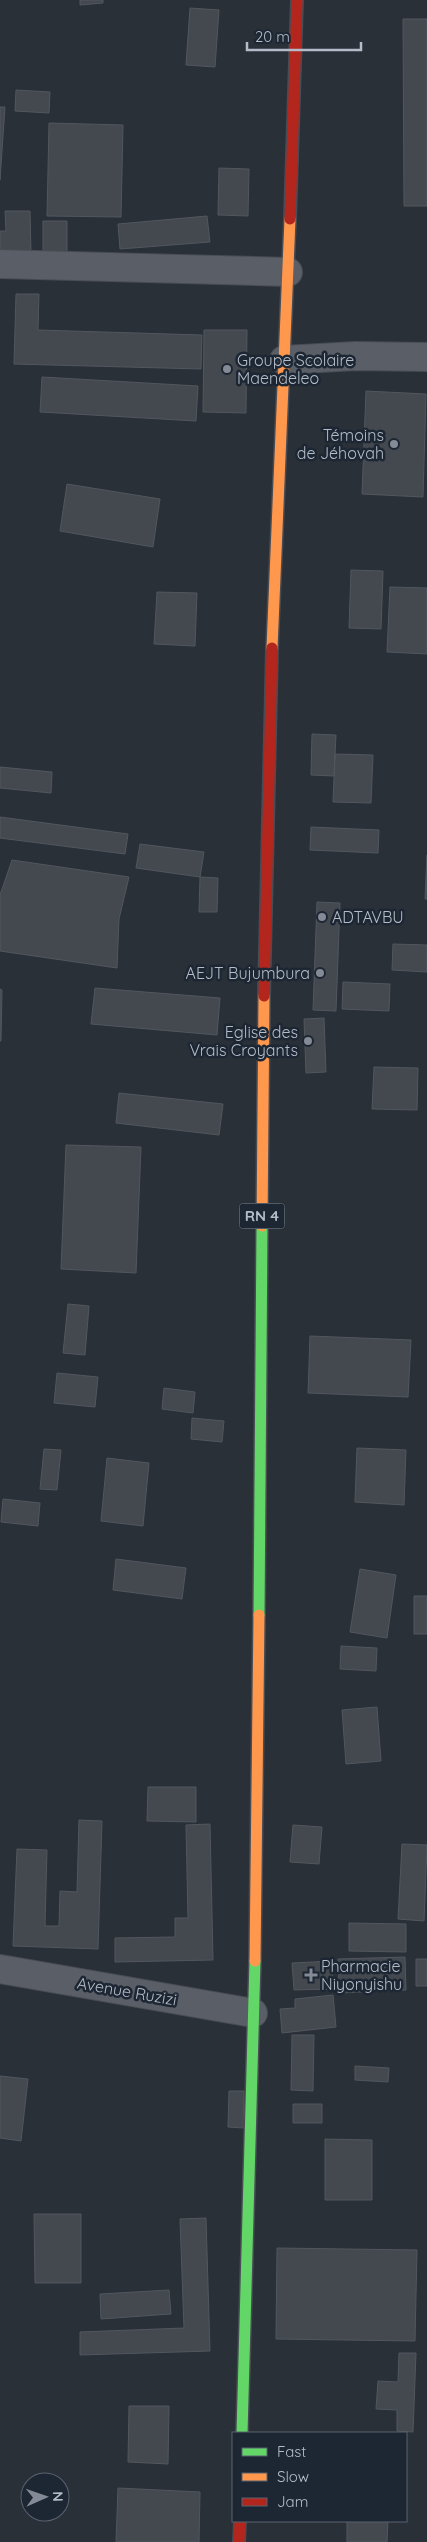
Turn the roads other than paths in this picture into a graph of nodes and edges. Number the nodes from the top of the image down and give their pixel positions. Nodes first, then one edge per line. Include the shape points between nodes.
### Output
1 (297, 0) edge
2 (0, 264) edge
3 (288, 272) junction
4 (427, 357) edge
5 (284, 360) junction
6 (0, 1969) edge
7 (253, 2013) junction
8 (242, 2432) edge
9 (240, 2522) edge
10 (239, 2542) edge

1 - 3 main road, RN 4
2 - 3 street
3 - 5 main road, RN 4
4 - 5 street
5 - 7 main road, RN 4 via 269,712 265,908 257,1891
6 - 7 street, Avenue Ruzizi
7 - 8 main road, RN 4
9 - 10 main road

